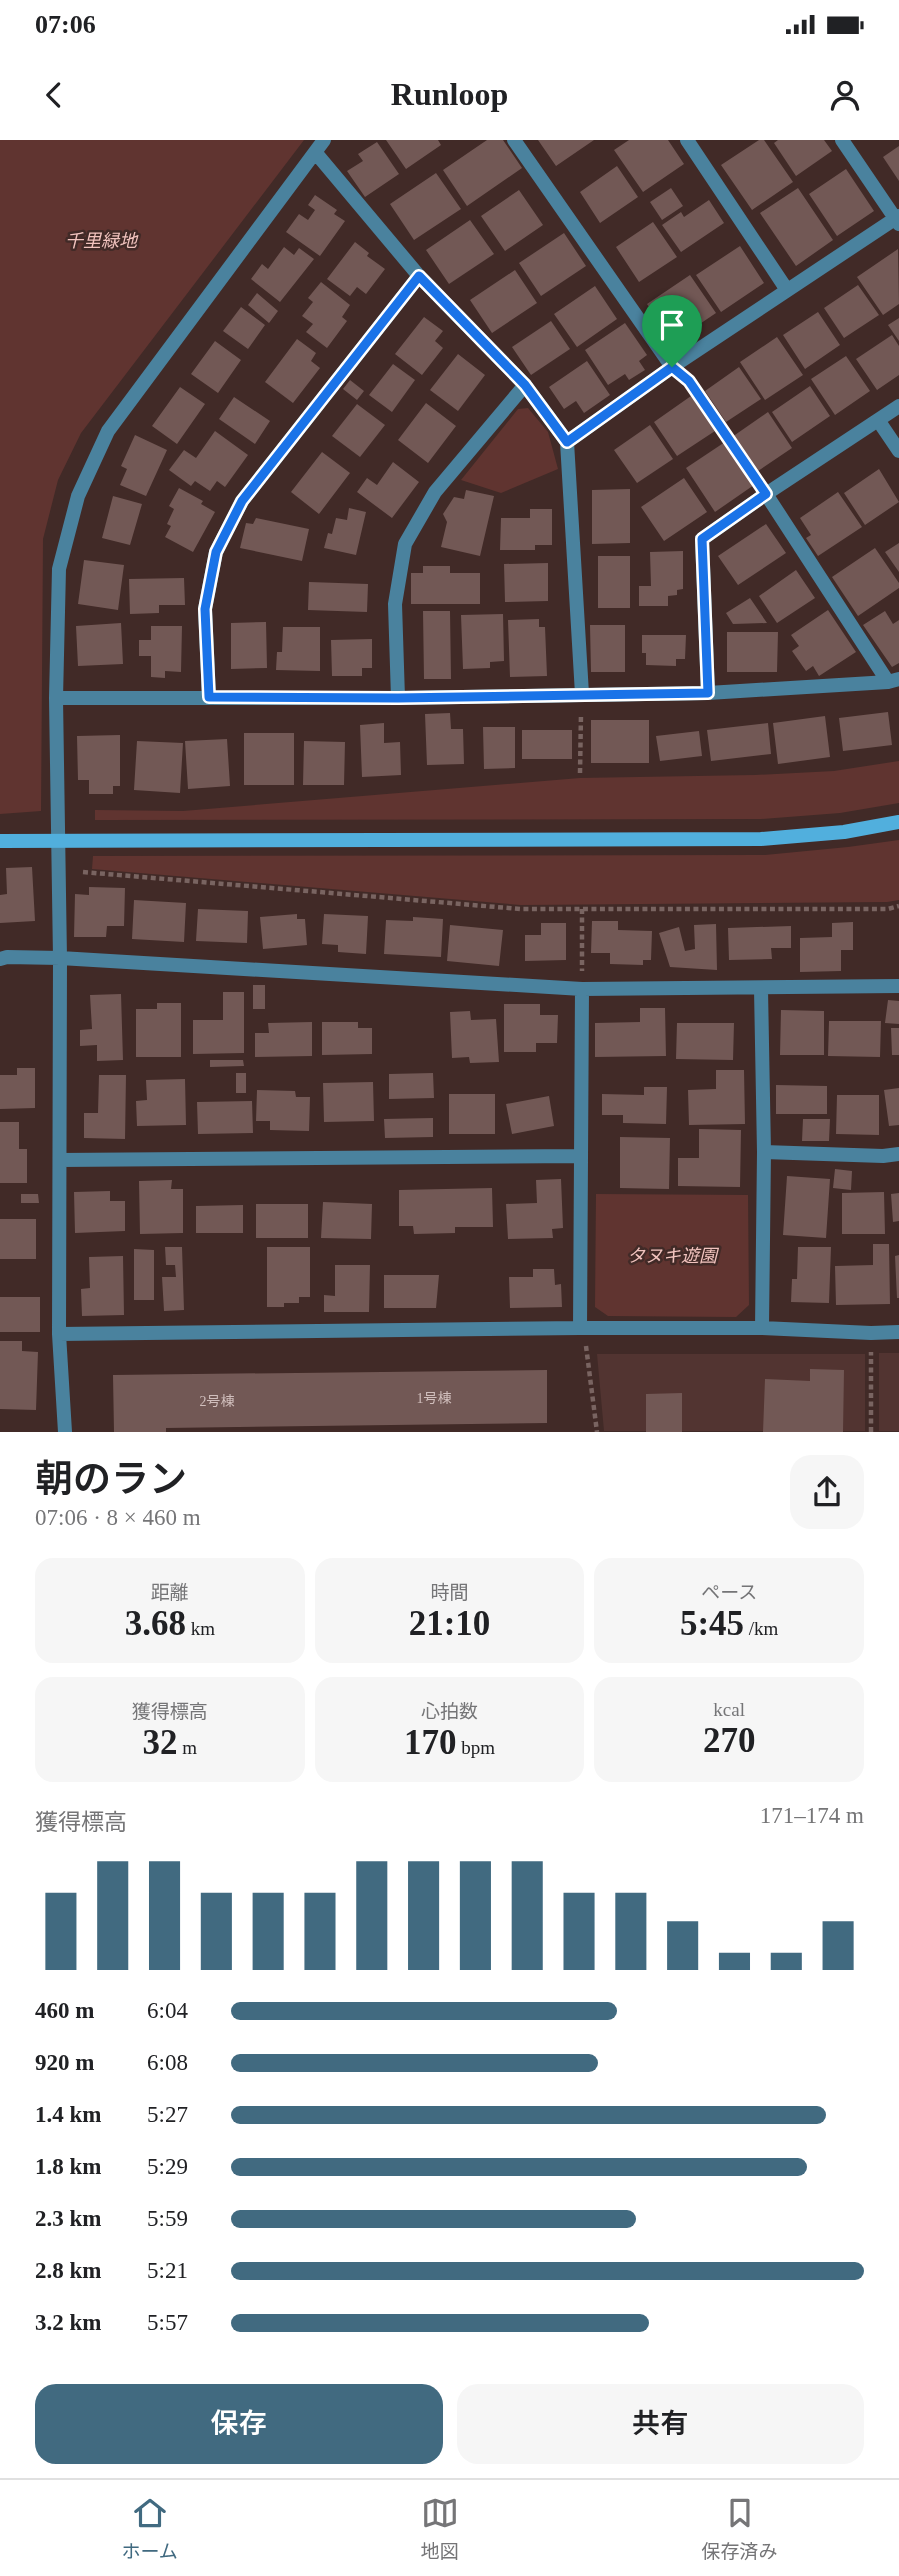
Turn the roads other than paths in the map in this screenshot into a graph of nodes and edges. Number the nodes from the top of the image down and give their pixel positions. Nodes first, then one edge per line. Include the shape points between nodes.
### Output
1 (514, 140) edge
2 (687, 140) edge
3 (842, 140) edge
4 (320, 146) edge
5 (898, 220) edge
6 (419, 276) junction
7 (787, 290) junction
8 (672, 367) junction
9 (525, 385) junction
10 (899, 405) edge
11 (878, 420) junction
12 (567, 442) junction
13 (899, 451) edge
14 (766, 494) junction
15 (894, 681) edge
16 (708, 693) junction
17 (582, 694) junction
18 (209, 697) junction
19 (56, 698) junction
20 (398, 698) junction
21 (899, 821) edge
22 (59, 839) junction
23 (0, 841) edge
24 (60, 958) junction
25 (0, 959) edge
26 (899, 986) edge
27 (582, 989) junction
28 (761, 989) junction
29 (764, 1152) junction
30 (899, 1153) edge
31 (581, 1156) junction
32 (60, 1160) junction
33 (580, 1328) junction
34 (762, 1328) junction
35 (899, 1332) edge
36 (60, 1334) junction
37 (65, 1432) edge

1 - 8 street
2 - 7 street
3 - 5 street
4 - 6 street
4 - 19 street via 108,431 78,496 59,569
5 - 7 street
6 - 9 street
6 - 18 street via 242,501 216,552 205,609
7 - 8 street
8 - 12 street
9 - 12 street
9 - 20 street via 435,492 405,544 395,604
10 - 11 street
11 - 13 street
11 - 14 street
12 - 17 street
14 - 15 street
14 - 16 street via 702,539
15 - 16 street
16 - 17 street
17 - 20 street
18 - 19 street
18 - 20 street
19 - 22 street
21 - 22 street via 844,832 761,839
22 - 23 street
22 - 24 street
24 - 25 street
24 - 27 street
24 - 32 street
26 - 28 street
27 - 28 street
27 - 31 street
28 - 29 street
29 - 30 street
29 - 34 street
31 - 32 street
31 - 33 street
32 - 36 street
33 - 34 street
33 - 36 street
34 - 35 street
36 - 37 street

